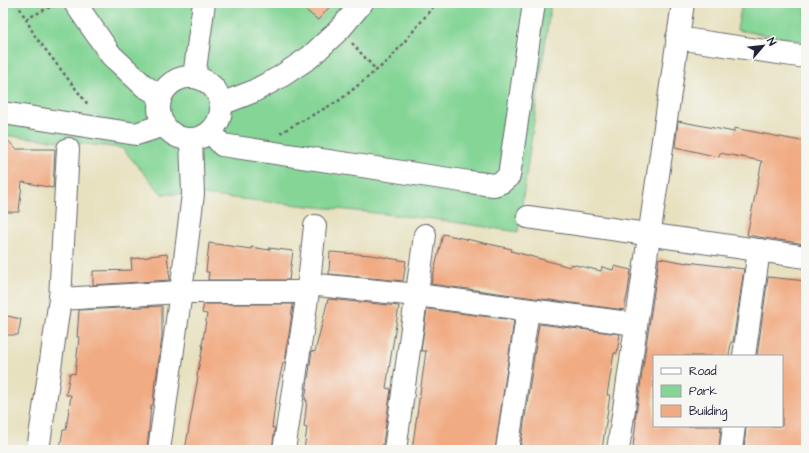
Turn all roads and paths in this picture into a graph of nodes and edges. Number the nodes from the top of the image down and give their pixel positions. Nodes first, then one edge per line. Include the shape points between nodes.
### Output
1 (17, 3) edge
2 (58, 3) edge
3 (75, 3) edge
4 (204, 3) edge
5 (362, 3) edge
6 (436, 3) edge
7 (534, 3) edge
8 (683, 3) edge
9 (26, 19) junction
10 (340, 30) junction
11 (677, 38) junction
12 (806, 57) edge
13 (376, 70) junction
14 (194, 77) junction
15 (161, 96) junction
16 (220, 104) junction
17 (3, 113) edge
18 (164, 125) junction
19 (107, 130) junction
20 (211, 132) junction
21 (276, 135) dead end
22 (191, 140) junction
23 (68, 149) dead end
24 (528, 217) dead end
25 (315, 226) dead end
26 (425, 235) dead end
27 (648, 235) junction
28 (759, 250) junction
29 (806, 257) edge
30 (308, 288) junction
31 (182, 292) junction
32 (417, 295) junction
33 (60, 299) junction
34 (528, 310) junction
35 (636, 324) junction
36 (744, 355) edge
37 (734, 427) edge
38 (38, 450) edge
39 (159, 450) edge
40 (284, 450) edge
41 (395, 450) edge
42 (507, 450) edge
43 (618, 450) edge
44 (731, 450) edge

1 - 9 path
2 - 9 path
3 - 15 street via 111,55 144,86
4 - 14 street
5 - 10 street
6 - 13 path via 389,60
7 - 20 street via 509,176 502,182 494,185 469,182 222,145
8 - 11 street
9 - 19 path via 35,36
10 - 13 path
10 - 16 street via 310,57 280,77 252,92
11 - 12 street
11 - 27 street
13 - 21 path via 340,100
14 - 15 street via 177,80 169,85
14 - 16 street via 210,84 220,99
15 - 18 street via 159,108
16 - 20 street via 220,117
17 - 19 street
18 - 19 street via 136,134
18 - 22 street via 177,137
20 - 22 street
22 - 31 street via 193,194
23 - 33 street
24 - 27 street
25 - 30 street
26 - 32 street
27 - 28 street
27 - 35 street
28 - 29 street
28 - 36 street
30 - 31 street
30 - 32 street
30 - 40 street
31 - 33 street
31 - 39 street
32 - 34 street
32 - 41 street
33 - 38 street
34 - 35 street
34 - 42 street
35 - 43 street
37 - 44 street

